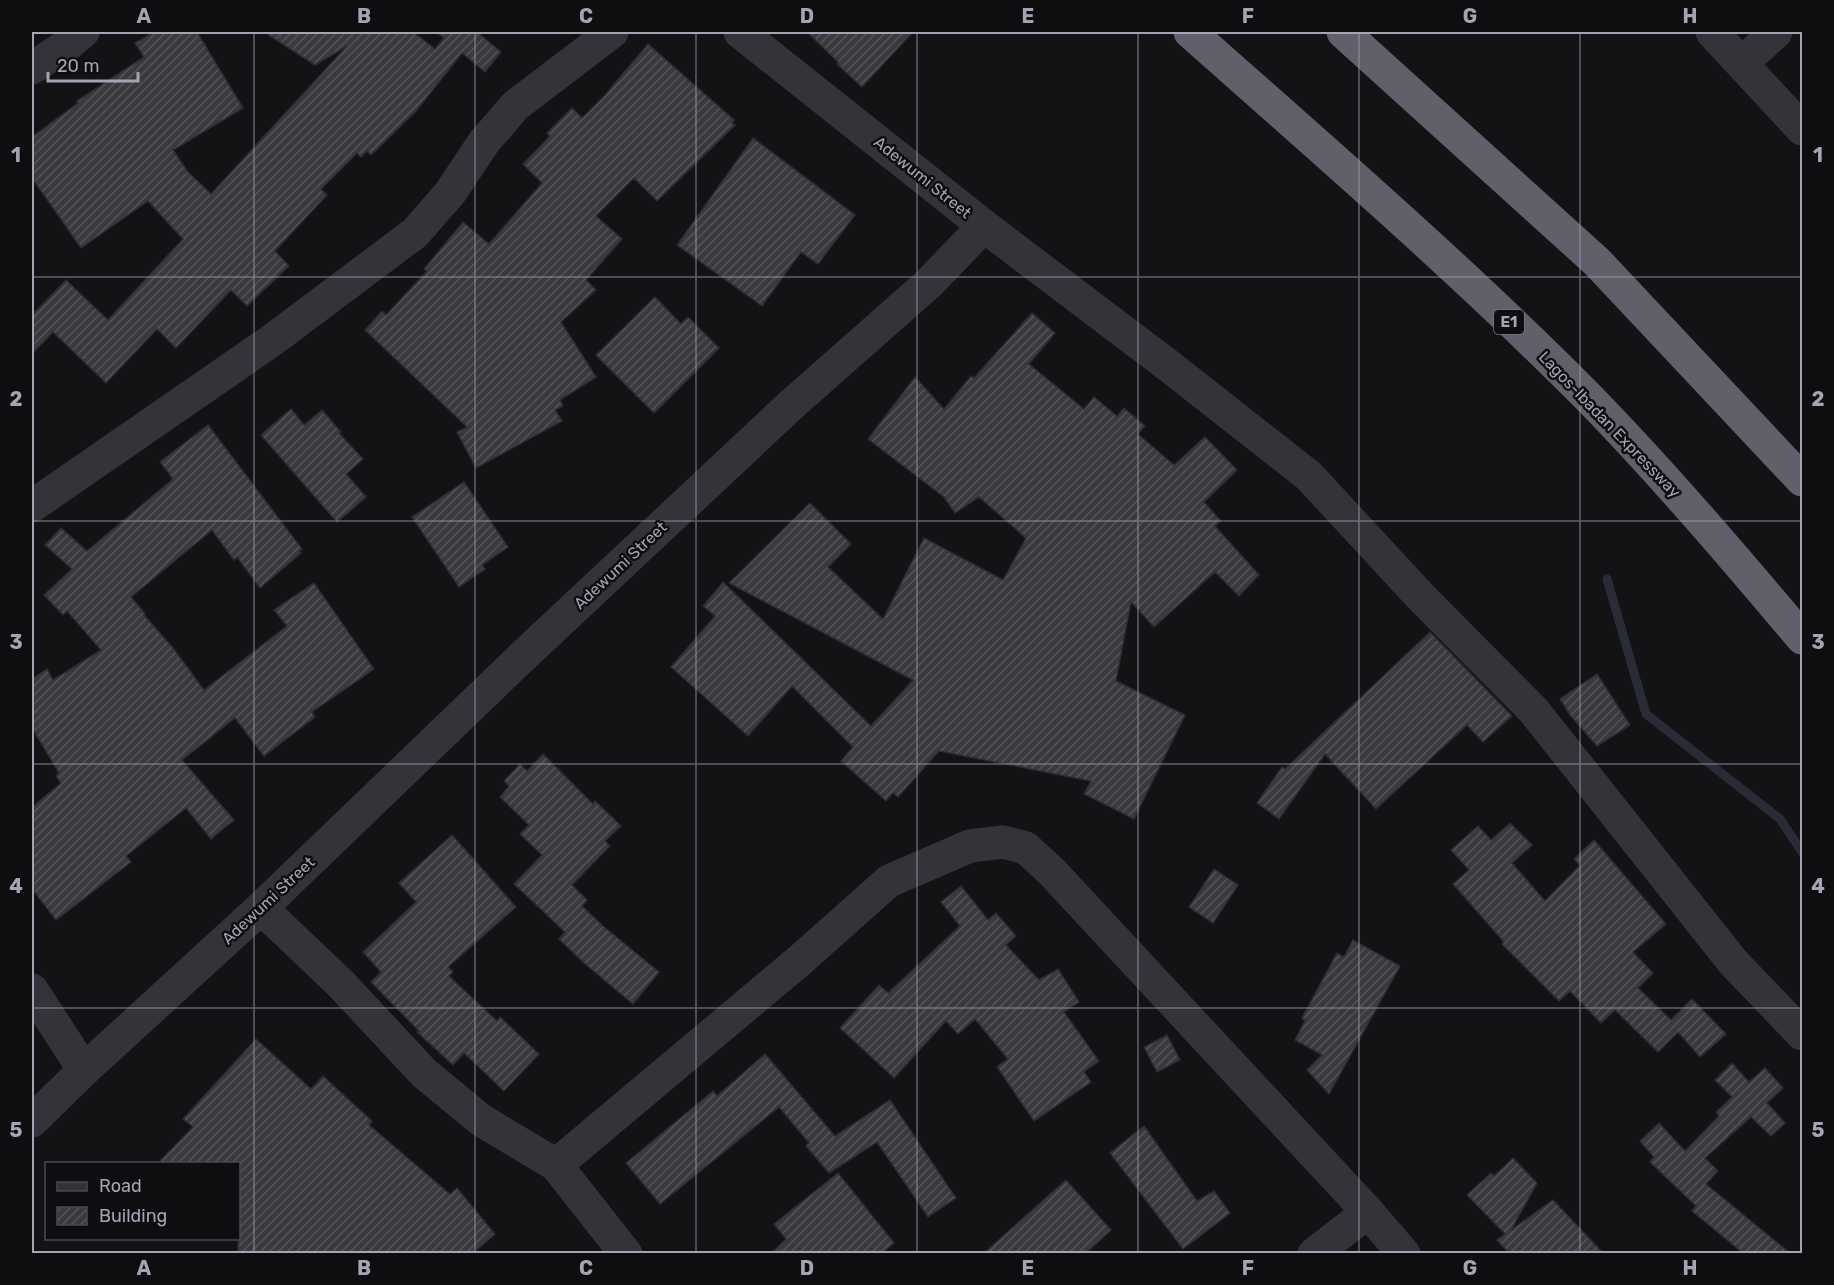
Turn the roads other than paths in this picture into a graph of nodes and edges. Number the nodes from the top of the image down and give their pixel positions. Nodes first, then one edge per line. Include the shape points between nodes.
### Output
1 (612, 32) edge
2 (740, 32) edge
3 (1190, 32) edge
4 (1342, 32) edge
5 (1712, 32) edge
6 (1776, 32) edge
7 (66, 36) edge
8 (1742, 63) junction
9 (32, 68) edge
10 (1803, 129) edge
11 (984, 226) junction
12 (1803, 480) edge
13 (32, 506) edge
14 (1803, 638) edge
15 (261, 908) junction
16 (32, 990) edge
17 (1803, 1034) edge
18 (84, 1070) junction
19 (32, 1121) edge
20 (556, 1165) junction
21 (1368, 1212) junction
22 (626, 1254) edge
23 (1314, 1254) edge
24 (1404, 1254) edge

1 - 13 street via 515,106 416,233 271,341
2 - 11 street, Adewumi Street
3 - 14 highway, Lagos-Ibadan Expressway / E1 via 1448,262 1588,398
4 - 12 highway via 1597,262
5 - 8 street
6 - 8 street
7 - 9 street
8 - 10 street
11 - 15 street, Adewumi Street via 928,284 791,405
11 - 17 street via 1309,476 1534,711 1733,962
15 - 18 street, Adewumi Street
15 - 20 street via 341,984 424,1073 481,1120
16 - 18 street
18 - 19 street, Adewumi Street
20 - 21 street via 889,881 970,846 1003,842 1026,848 1052,872
20 - 22 street
21 - 23 street
21 - 24 street

